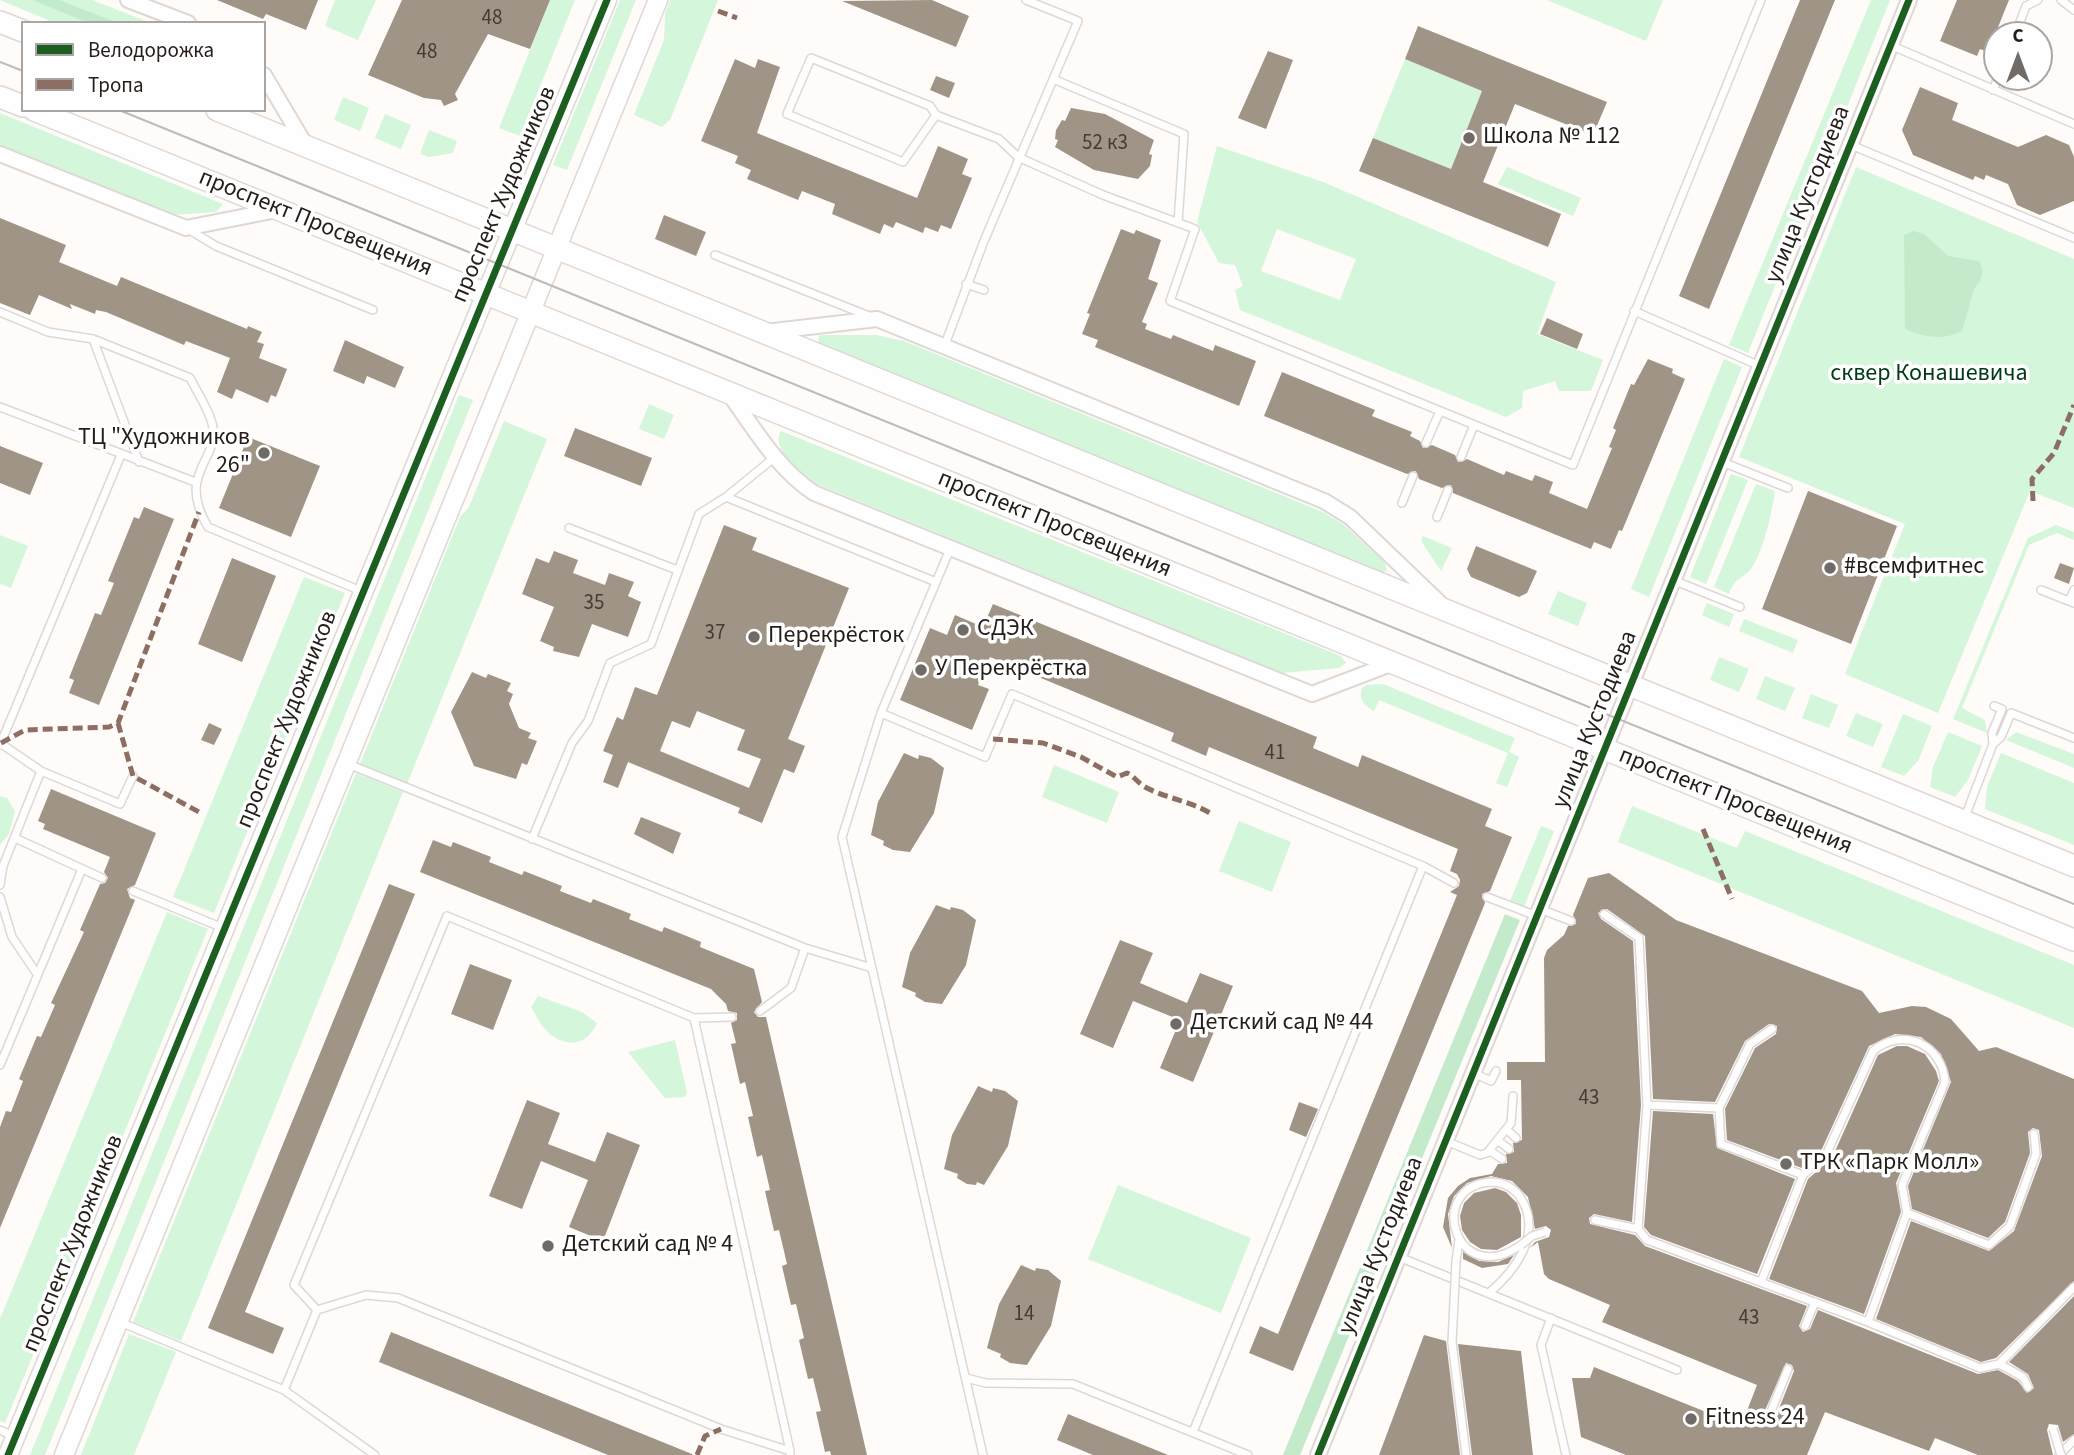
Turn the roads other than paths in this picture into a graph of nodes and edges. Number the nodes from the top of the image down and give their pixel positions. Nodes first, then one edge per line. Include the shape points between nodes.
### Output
1 (128, 0) edge
2 (607, 0) edge
3 (658, 0) edge
4 (1026, 0) edge
5 (1761, 0) edge
6 (1909, 0) edge
7 (2038, 0) edge
8 (2062, 0) edge
9 (2074, 10) edge
10 (183, 21) edge
11 (2020, 21) edge
12 (0, 22) edge
13 (21, 30) edge
14 (1890, 45) junction
15 (266, 78) edge
16 (1053, 79) junction
17 (1983, 86) edge
18 (1995, 91) edge
19 (0, 97) edge
20 (21, 105) edge
21 (39, 112) edge
22 (222, 112) edge
23 (936, 115) junction
24 (2074, 124) edge
25 (1850, 144) junction
26 (307, 147) junction
27 (0, 154) edge
28 (1018, 158) junction
29 (279, 210) junction
30 (1178, 223) junction
31 (186, 228) junction
32 (514, 231) junction
33 (2074, 238) edge
34 (557, 249) junction
35 (715, 255) dead end
36 (966, 284) junction
37 (984, 290) dead end
38 (484, 293) junction
39 (373, 310) dead end
40 (530, 311) junction
41 (1634, 311) junction
42 (0, 312) edge
43 (877, 319) junction
44 (763, 332) junction
45 (93, 340) junction
46 (944, 347) junction
47 (1760, 366) junction
48 (730, 394) junction
49 (0, 407) edge
50 (1440, 411) junction
51 (1474, 425) junction
52 (1426, 443) dead end
53 (121, 455) junction
54 (775, 457) junction
55 (1461, 457) dead end
56 (1722, 461) junction
57 (139, 462) junction
58 (1413, 476) dead end
59 (195, 482) junction
60 (1788, 488) dead end
61 (1448, 491) dead end
62 (726, 497) junction
63 (1402, 503) dead end
64 (1437, 517) dead end
65 (569, 527) dead end
66 (950, 549) junction
67 (677, 570) junction
68 (1673, 580) junction
69 (936, 582) junction
70 (2041, 590) dead end
71 (2074, 590) edge
72 (362, 592) junction
73 (2072, 602) edge
74 (1740, 607) dead end
75 (1447, 611) junction
76 (1393, 663) junction
77 (1631, 685) junction
78 (1994, 706) dead end
79 (881, 713) junction
80 (2074, 738) edge
81 (0, 744) edge
82 (1993, 744) junction
83 (1605, 749) junction
84 (346, 764) junction
85 (41, 771) junction
86 (133, 776) dead end
87 (1963, 821) junction
88 (15, 838) junction
89 (532, 839) junction
90 (2, 865) edge
91 (1423, 866) junction
92 (2074, 866) edge
93 (82, 869) junction
94 (102, 878) dead end
95 (1454, 883) dead end
96 (0, 885) edge
97 (132, 891) dead end
98 (0, 897) edge
99 (1487, 897) dead end
100 (1538, 912) junction
101 (1604, 914) dead end
102 (1571, 921) dead end
103 (224, 928) junction
104 (2074, 940) edge
105 (805, 948) junction
106 (872, 968) junction
107 (37, 974) junction
108 (760, 1011) dead end
109 (732, 1017) dead end
110 (694, 1018) junction
111 (1772, 1029) dead end
112 (0, 1065) edge
113 (1496, 1070) dead end
114 (1474, 1073) junction
115 (1513, 1096) dead end
116 (1647, 1105) junction
117 (1719, 1108) junction
118 (1522, 1111) dead end
119 (1513, 1112) junction
120 (1506, 1129) junction
121 (2034, 1134) dead end
122 (1516, 1138) dead end
123 (1446, 1140) junction
124 (1497, 1140) junction
125 (1509, 1149) dead end
126 (1489, 1150) junction
127 (1502, 1159) dead end
128 (1803, 1175) junction
129 (1907, 1213) junction
130 (1595, 1220) dead end
131 (1638, 1229) junction
132 (1545, 1232) dead end
133 (1459, 1240) junction
134 (1524, 1242) junction
135 (1398, 1256) junction
136 (1761, 1282) junction
137 (2074, 1287) edge
138 (1489, 1293) junction
139 (1815, 1302) junction
140 (317, 1310) junction
141 (1551, 1318) junction
142 (118, 1322) junction
143 (1868, 1322) junction
144 (1805, 1326) dead end
145 (1999, 1364) junction
146 (1788, 1369) dead end
147 (1677, 1370) dead end
148 (966, 1378) junction
149 (2028, 1387) dead end
150 (285, 1390) junction
151 (1768, 1419) dead end
152 (2053, 1429) dead end
153 (1193, 1432) junction
154 (8, 1434) edge
155 (2074, 1440) edge
156 (790, 1453) edge
157 (8, 1455) edge
158 (64, 1455) edge
159 (375, 1455) edge
160 (983, 1455) edge
161 (1248, 1455) edge
162 (1318, 1455) edge
163 (1466, 1455) edge
164 (1566, 1455) edge
165 (2060, 1455) edge

1 - 10 street
2 - 32 street, проспект Художников
3 - 34 street
4 - 16 lane via 1078,21
5 - 41 lane
6 - 14 street, улица Кустодиева
7 - 11 lane via 2026,6
8 - 9 lane
12 - 13 main road
14 - 17 lane
14 - 25 street, улица Кустодиева
15 - 26 street
16 - 28 lane
16 - 30 lane via 1184,134
18 - 24 lane
19 - 20 main road
21 - 29 main road, проспект Просвещения
22 - 26 main road
23 - 23 lane via 930,106 811,58 788,114 903,162
23 - 28 lane via 999,139
25 - 33 lane
25 - 47 street, улица Кустодиева
26 - 32 main road
27 - 31 street
28 - 30 lane
28 - 36 lane
29 - 31 street
29 - 38 main road, проспект Просвещения
30 - 50 lane via 1195,229 1170,301
31 - 39 lane via 216,246
32 - 34 main road
32 - 38 street, проспект Художников
34 - 40 street
34 - 44 main road
35 - 43 lane
36 - 37 lane
36 - 46 lane
38 - 40 main road, проспект Просвещения
38 - 72 street, проспект Художников
40 - 48 main road, проспект Просвещения
40 - 84 street
41 - 47 lane
41 - 51 lane via 1573,465
42 - 45 lane via 48,332
43 - 44 street
43 - 46 street
44 - 75 main road
45 - 57 lane
45 - 59 lane via 190,378 213,424 211,443
46 - 75 street via 1324,501 1350,517
47 - 56 street, улица Кустодиева
48 - 54 street
48 - 76 main road, проспект Просвещения
49 - 53 lane
50 - 51 lane
50 - 52 lane
51 - 55 lane
53 - 57 lane
53 - 81 lane
54 - 62 lane
54 - 66 street via 799,484 814,493
56 - 60 lane
56 - 68 street, улица Кустодиева
57 - 59 lane
58 - 63 lane
59 - 72 lane via 199,512 208,527
61 - 64 lane
62 - 67 lane via 699,514
62 - 69 lane
65 - 67 lane
66 - 69 lane
66 - 76 street via 1312,694
67 - 89 lane via 651,644 610,663
68 - 74 lane
68 - 77 street, улица Кустодиева
69 - 79 lane
70 - 73 lane
71 - 73 lane
72 - 103 street, проспект Художников
75 - 77 main road
76 - 83 main road, проспект Просвещения
77 - 83 street, улица Кустодиева
77 - 87 main road
78 - 82 lane via 2002,709 1992,733
79 - 91 lane via 985,757 1012,695
79 - 106 lane via 842,837
80 - 82 lane via 2011,713
81 - 85 lane
82 - 87 lane
83 - 100 street, улица Кустодиева
83 - 104 main road, проспект Просвещения
84 - 89 lane
84 - 142 street
85 - 86 lane via 120,804
85 - 88 lane
87 - 92 main road
88 - 90 lane
88 - 93 lane
89 - 105 lane
90 - 96 lane
91 - 95 lane
91 - 153 lane
93 - 94 lane
93 - 107 lane
97 - 103 lane
98 - 107 lane via 12,937
99 - 100 lane
100 - 102 lane
100 - 114 street, улица Кустодиева
101 - 116 lane via 1639,938
103 - 154 street, проспект Художников
105 - 106 lane
105 - 108 lane via 791,988
106 - 148 lane
107 - 112 lane
109 - 110 lane
110 - 140 lane via 447,916 294,1285
110 - 156 lane
111 - 117 lane via 1750,1044
113 - 114 lane via 1491,1081
114 - 123 street, улица Кустодиева
115 - 119 lane
116 - 117 lane
116 - 131 lane
117 - 128 lane via 1721,1144
118 - 119 lane
119 - 120 lane
120 - 122 lane
120 - 124 lane
121 - 129 lane via 2036,1154 2010,1226 1989,1245
123 - 126 lane via 1480,1155
123 - 135 street, улица Кустодиева
124 - 125 lane
124 - 126 lane
126 - 127 lane
128 - 129 lane via 1826,1155 1873,1051 1888,1041 1918,1041 1941,1062 1945,1082 1902,1185
128 - 136 lane
129 - 143 lane
130 - 131 lane
131 - 136 lane via 1647,1240
132 - 134 lane, bridge
133 - 134 lane via 1469,1251 1498,1257
133 - 134 lane via 1453,1218 1458,1201 1473,1188 1495,1182 1521,1197 1529,1220
133 - 163 lane, bridge via 1452,1342
134 - 138 lane via 1511,1272
135 - 138 lane
135 - 162 street, улица Кустодиева
136 - 139 lane
137 - 145 lane
138 - 141 lane
139 - 143 lane
139 - 144 lane
140 - 150 lane
140 - 156 lane via 366,1295 398,1298
141 - 147 lane
141 - 164 lane via 1541,1345
142 - 150 lane
142 - 158 street
143 - 145 lane via 1980,1368
145 - 149 lane via 2023,1377
146 - 151 lane
148 - 153 lane via 986,1383 1073,1384
148 - 160 lane
150 - 159 lane
152 - 165 lane, bridge
153 - 161 lane
154 - 157 street, проспект Художников
155 - 165 lane

